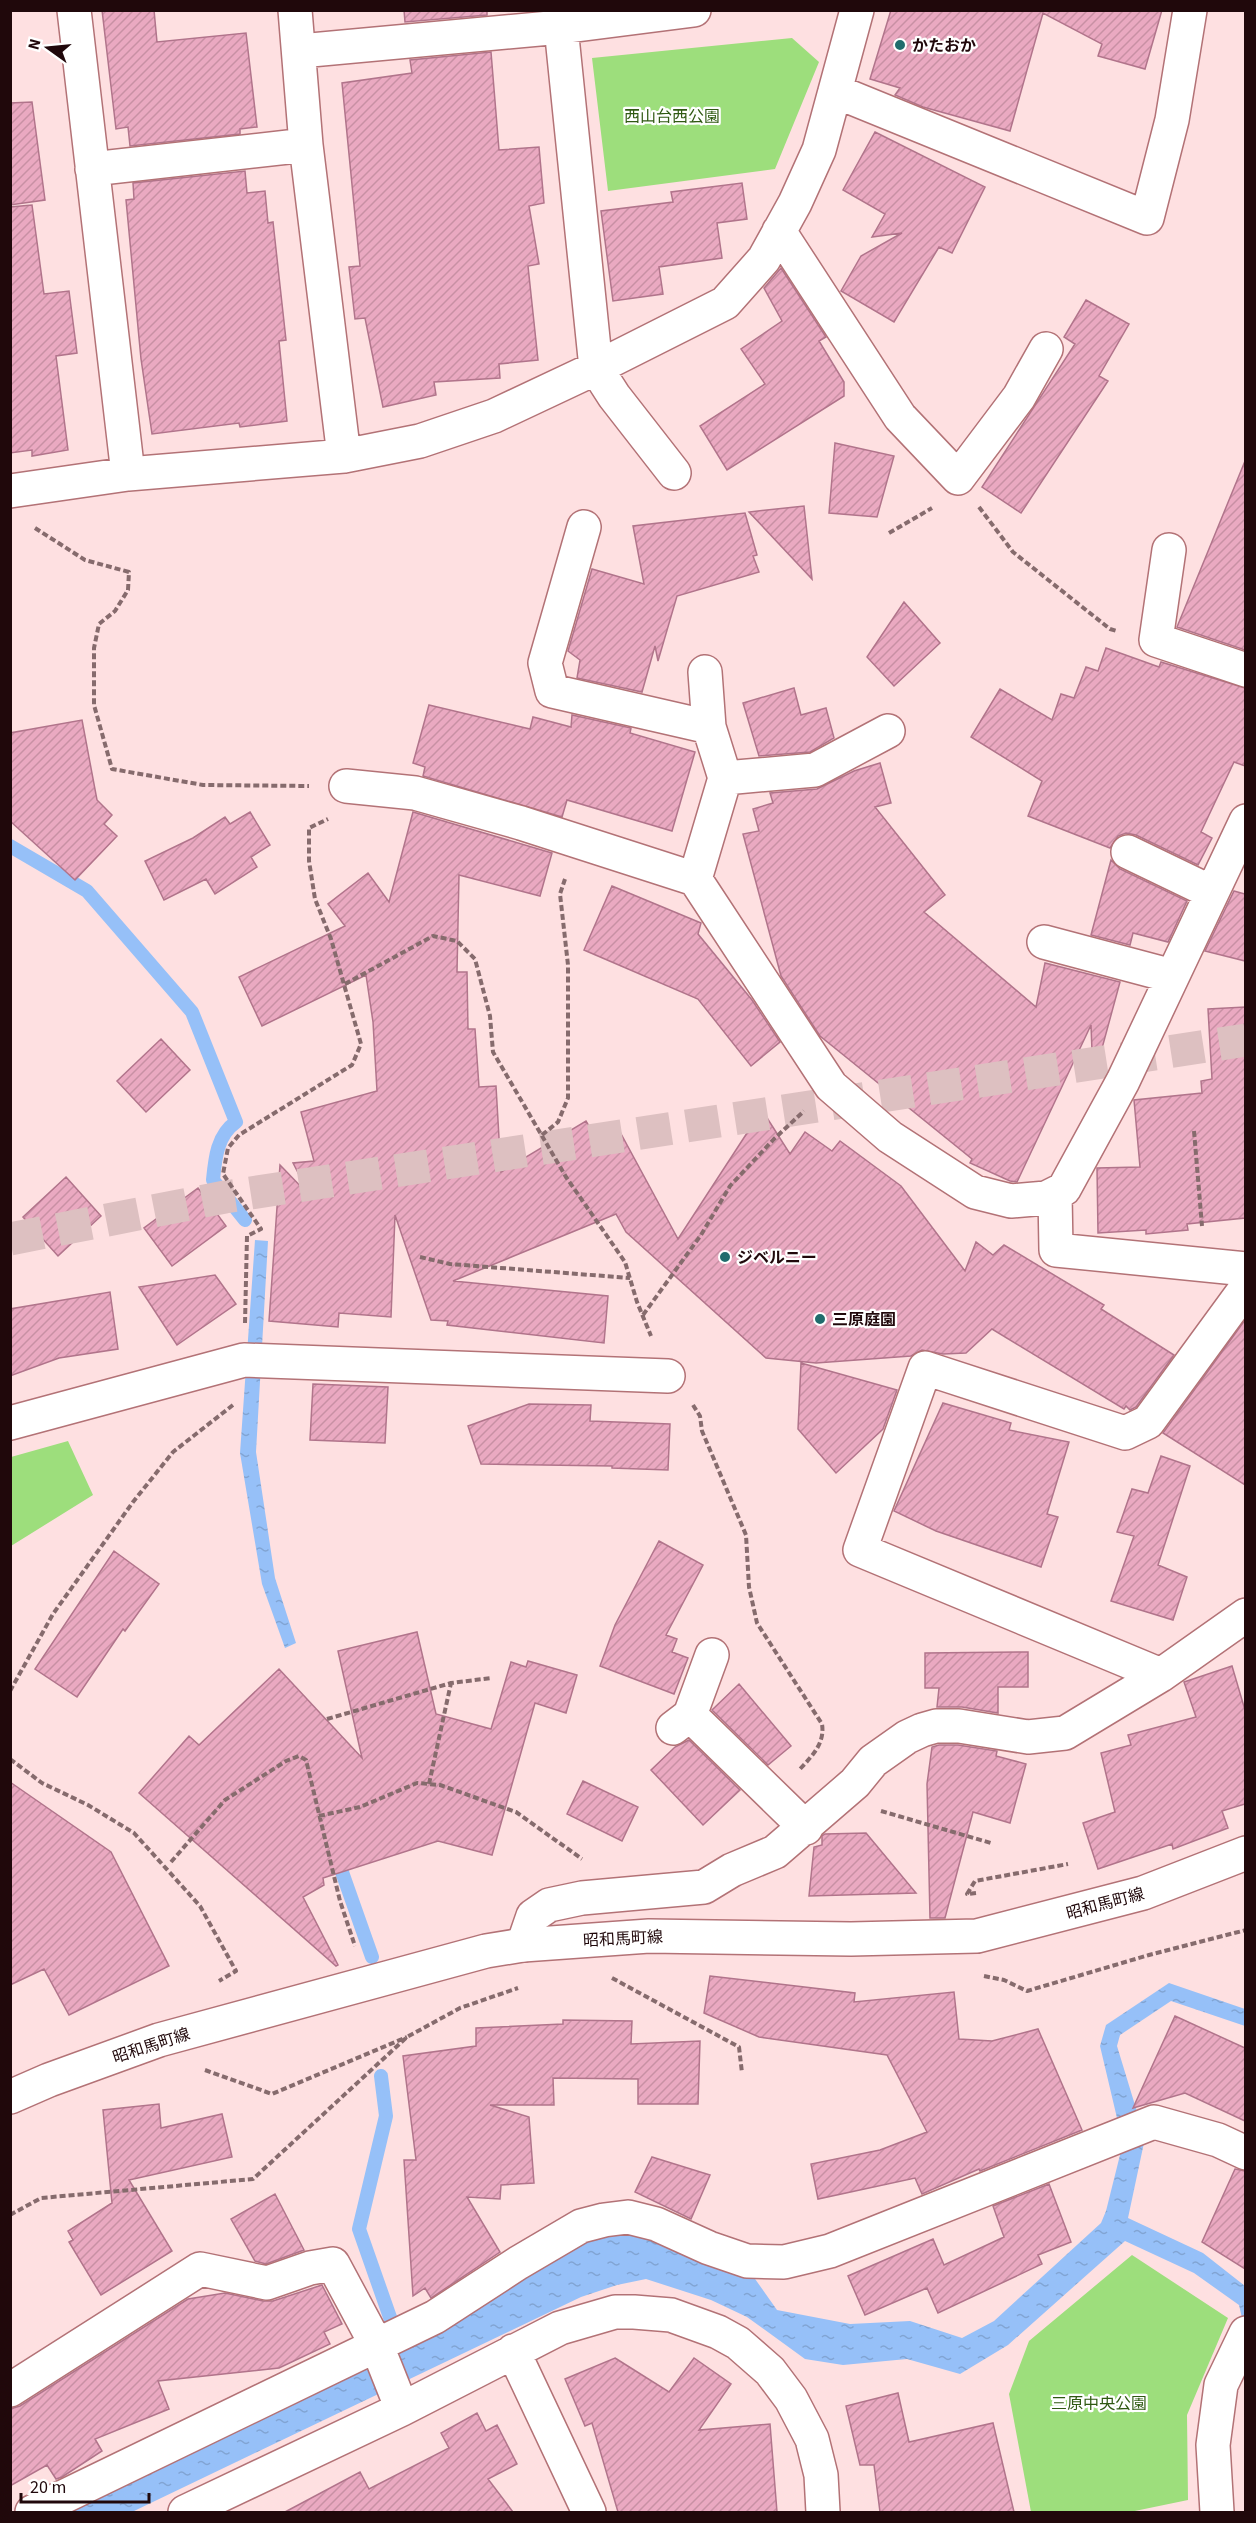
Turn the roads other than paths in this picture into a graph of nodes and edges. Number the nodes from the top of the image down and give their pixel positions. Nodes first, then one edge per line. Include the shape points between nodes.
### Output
1 (74, 10) edge
2 (295, 10) edge
3 (694, 10) edge
4 (857, 10) edge
5 (1190, 10) edge
6 (561, 27) junction
7 (300, 51) junction
8 (835, 91) junction
9 (306, 145) junction
10 (92, 169) junction
11 (779, 231) junction
12 (1046, 349) dead end
13 (596, 368) junction
14 (344, 456) junction
15 (674, 473) dead end
16 (128, 474) junction
17 (10, 491) edge
18 (584, 527) dead end
19 (1169, 550) dead end
20 (1245, 670) edge
21 (705, 672) dead end
22 (709, 727) junction
23 (888, 731) dead end
24 (725, 778) junction
25 (346, 786) road end
26 (1245, 821) edge
27 (1128, 852) dead end
28 (695, 879) junction
29 (1211, 892) junction
30 (1044, 942) dead end
31 (1172, 976) junction
32 (1055, 1194) junction
33 (1245, 1269) edge
34 (1245, 1288) edge
35 (668, 1376) road end
36 (10, 1423) edge
37 (1245, 1615) edge
38 (712, 1655) dead end
39 (1161, 1675) junction
40 (806, 1828) junction
41 (1245, 1853) edge
42 (522, 1945) junction
43 (10, 2097) edge
44 (1245, 2152) edge
45 (1245, 2333) edge
46 (377, 2346) junction
47 (513, 2351) junction
48 (10, 2390) edge
49 (402, 2409) junction
50 (32, 2512) edge
51 (184, 2512) edge
52 (589, 2512) edge
53 (823, 2512) edge
54 (1217, 2512) edge

1 - 10 street
2 - 7 street
3 - 6 street
4 - 8 street
5 - 8 street via 1172,120 1147,218
6 - 7 street
6 - 13 street
7 - 9 street
8 - 11 street via 819,150
9 - 10 street
9 - 14 street
10 - 16 street
11 - 12 street via 900,417 962,483
11 - 13 street via 764,259 725,303
13 - 14 street via 494,416 420,441
13 - 15 street
14 - 16 street
16 - 17 street
18 - 22 street via 545,663 552,691
19 - 20 street via 1156,640
21 - 22 street
22 - 24 street
23 - 24 street via 815,770
24 - 28 street
25 - 28 street via 415,793
26 - 29 street
27 - 29 street
28 - 32 street via 831,1086 890,1137 975,1192 1011,1201
29 - 31 street
30 - 31 street
31 - 32 street via 1124,1081 1064,1189
32 - 33 street via 1056,1250
34 - 39 street via 1148,1422 1125,1433 925,1368 860,1550
35 - 36 street via 234,1362
37 - 39 street
38 - 40 street via 681,1722
39 - 40 street via 1065,1733 1028,1737 936,1726 907,1737 873,1761
40 - 42 street via 776,1852 732,1870 704,1887 549,1905 533,1916
41 - 42 street, 昭和馬町線 via 1143,1893 977,1936 649,1936
42 - 43 street, 昭和馬町線 via 486,1951 159,2040
44 - 46 street via 1154,2122 831,2251 784,2262 747,2261 656,2224 628,2217 604,2220 581,2226 435,2317
45 - 54 street via 1221,2385 1213,2445
46 - 48 street via 333,2264 267,2283 200,2269
46 - 49 street
46 - 50 street
47 - 49 street
47 - 52 street
47 - 53 street via 560,2328 615,2312 671,2315 718,2332 738,2343 770,2372 791,2399 812,2439 821,2475
49 - 51 street

